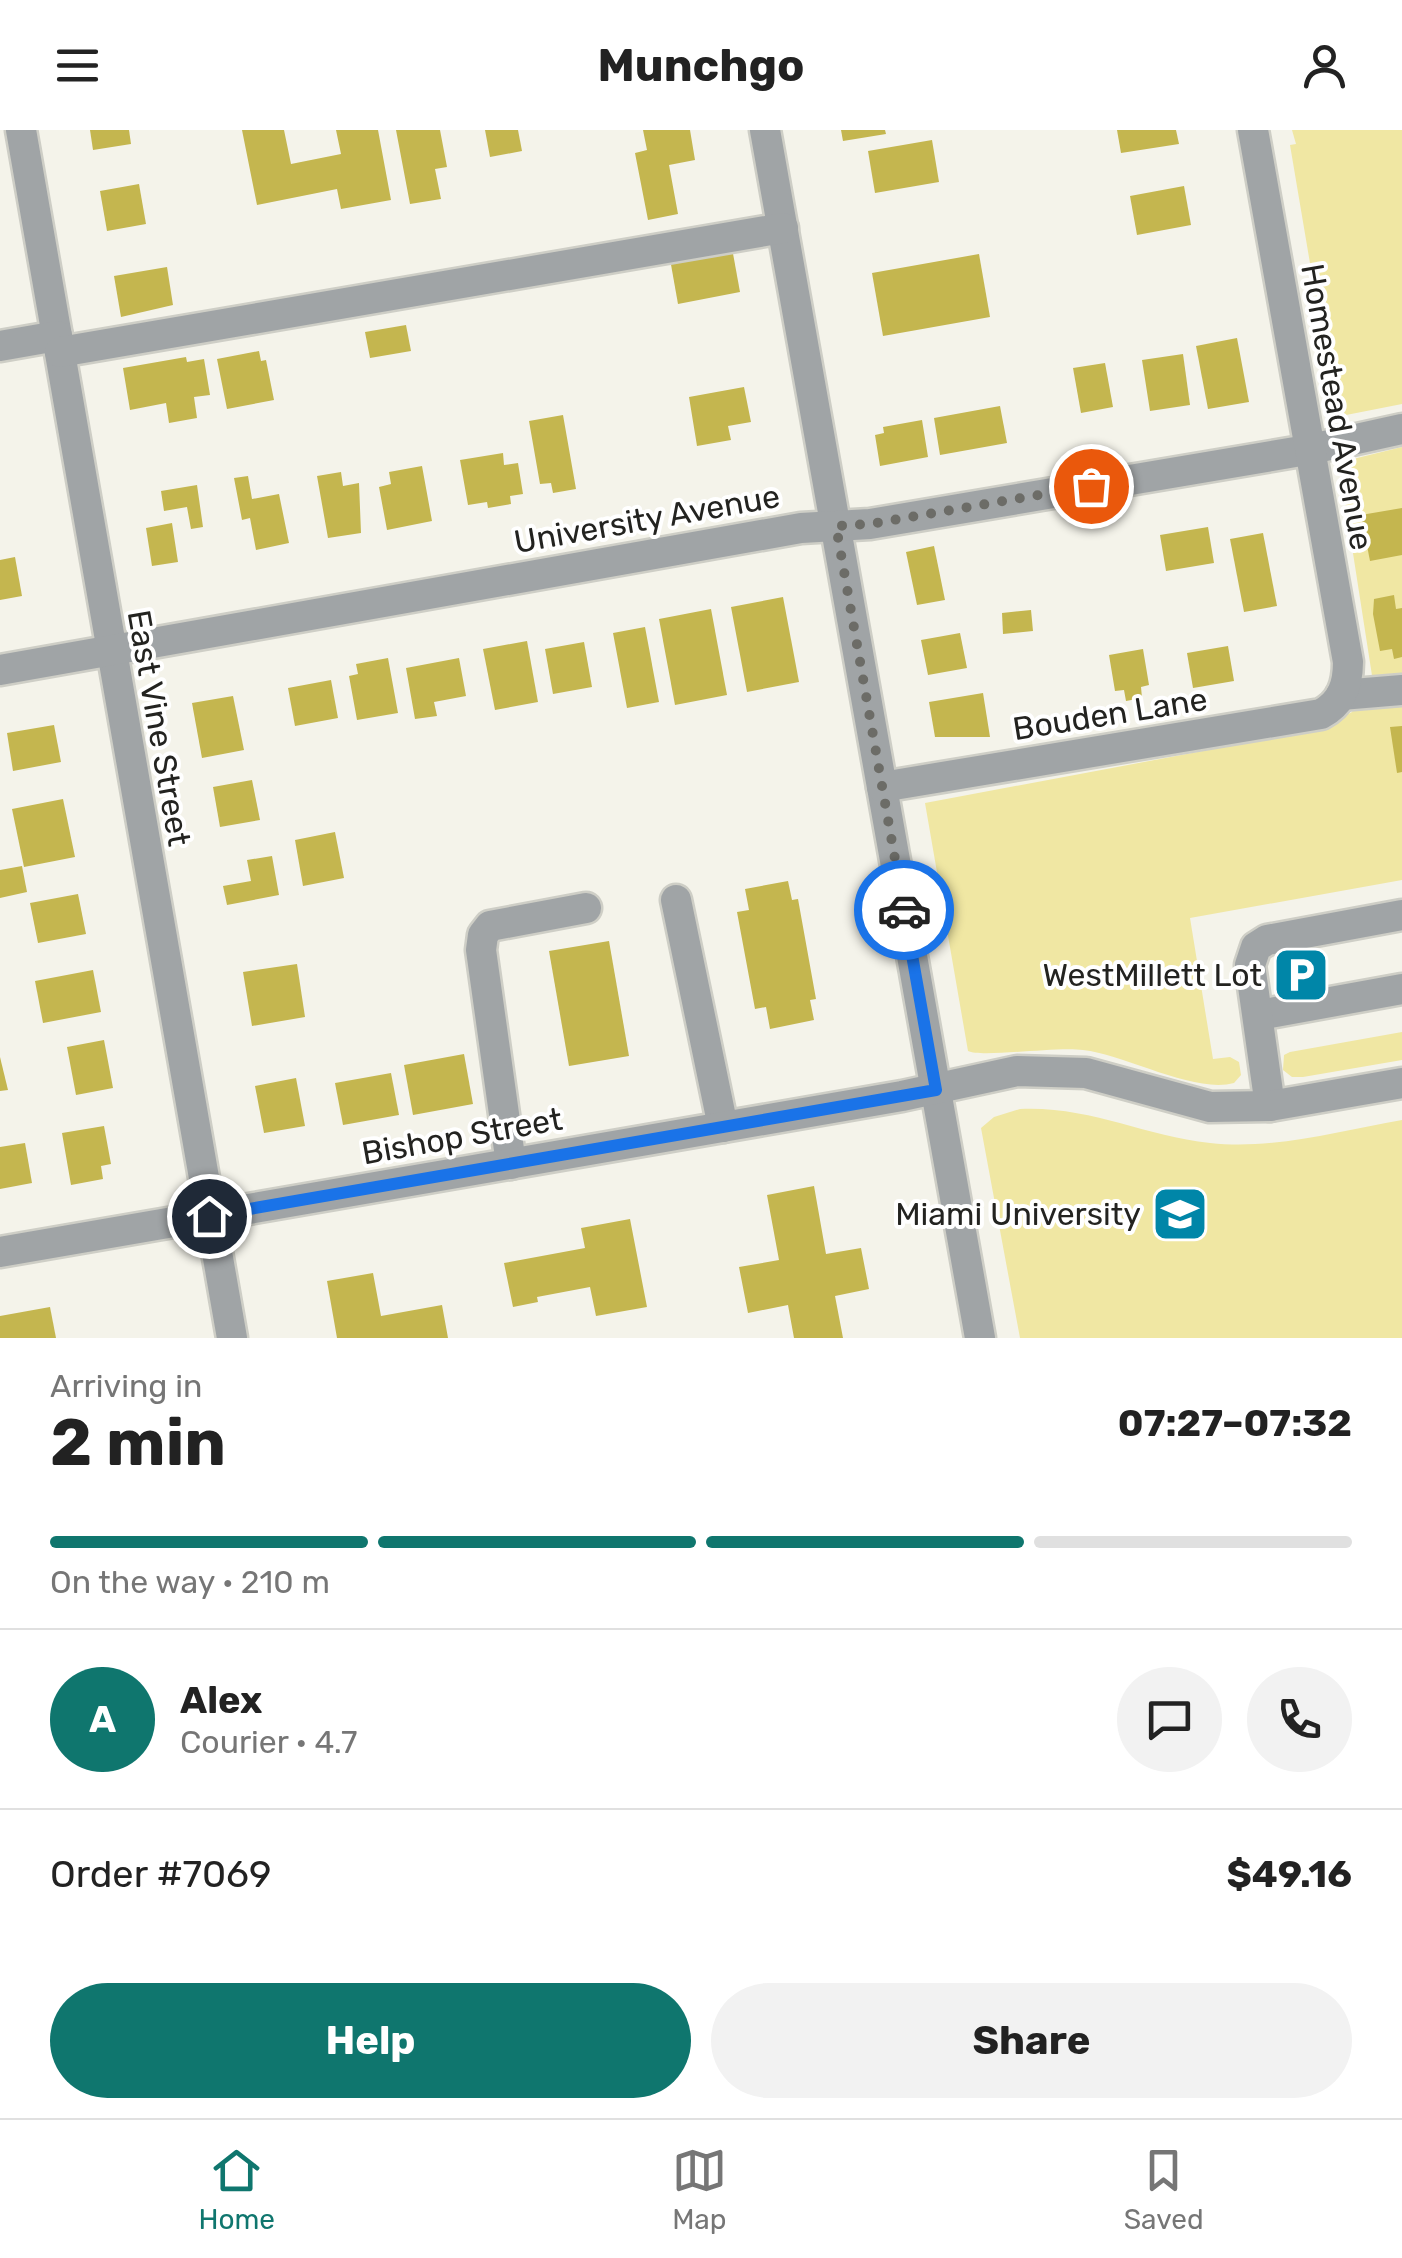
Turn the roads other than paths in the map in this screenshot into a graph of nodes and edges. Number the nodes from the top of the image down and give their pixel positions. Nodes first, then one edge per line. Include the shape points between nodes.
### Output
1 (21, 130) edge
2 (765, 130) edge
3 (1253, 130) edge
4 (782, 228) junction
5 (59, 344) junction
6 (0, 346) edge
7 (1402, 428) edge
8 (1307, 450) junction
9 (836, 526) junction
10 (110, 650) junction
11 (0, 670) edge
12 (1402, 690) edge
13 (1342, 695) junction
14 (882, 787) junction
15 (676, 900) dead end
16 (586, 908) dead end
17 (1402, 915) edge
18 (1402, 988) edge
19 (1259, 1015) junction
20 (1402, 1083) edge
21 (936, 1090) junction
22 (1270, 1106) junction
23 (723, 1127) junction
24 (510, 1164) junction
25 (209, 1216) junction
26 (0, 1252) edge
27 (232, 1338) edge
28 (980, 1338) edge

1 - 5 street, East Vine Street
2 - 4 street
3 - 8 street, Homestead Avenue
4 - 5 street
4 - 9 street
5 - 6 street
5 - 10 street, East Vine Street
7 - 8 street, University Avenue
8 - 9 street, University Avenue
8 - 13 street, Homestead Avenue via 1348,662
9 - 10 street, University Avenue
9 - 14 street
10 - 11 street, University Avenue
10 - 25 street, East Vine Street
12 - 13 street
13 - 14 street, Bouden Lane via 1321,714
14 - 21 street
15 - 23 street
16 - 24 street via 490,926 483,935
17 - 19 street via 1256,947 1250,966
18 - 19 street
19 - 22 street
20 - 22 street, Bishop Street
21 - 22 street, Bishop Street via 1017,1071 1086,1073 1210,1108
21 - 23 street, Bishop Street
21 - 28 street
23 - 24 street, Bishop Street
24 - 25 street, Bishop Street
25 - 26 street, Bishop Street
25 - 27 street, East Vine Street

